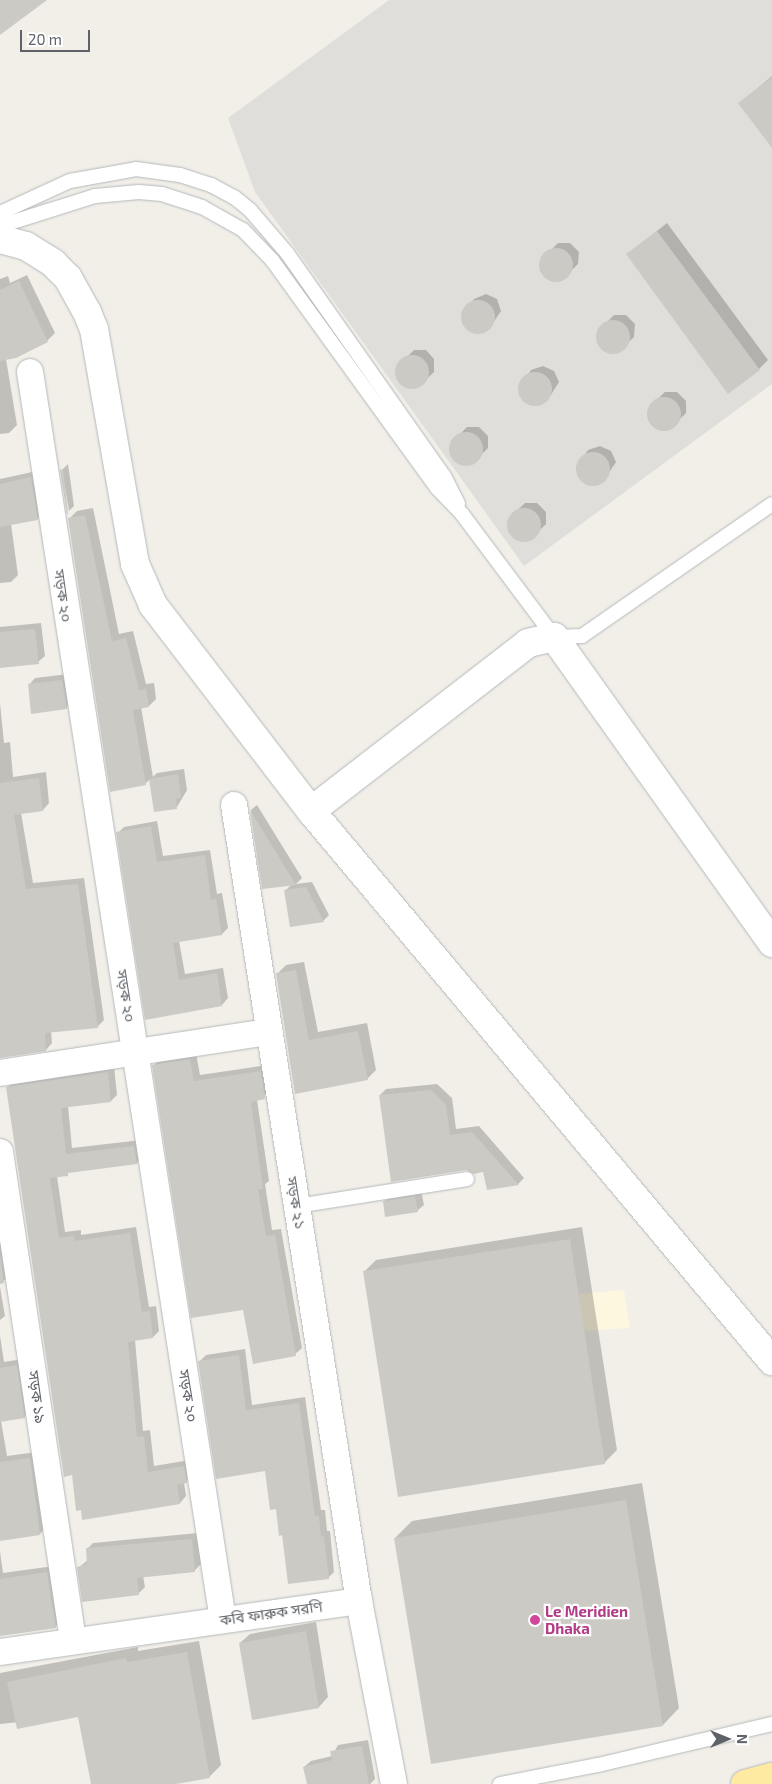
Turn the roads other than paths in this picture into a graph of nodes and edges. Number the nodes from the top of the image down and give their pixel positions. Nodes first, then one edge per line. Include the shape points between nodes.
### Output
1 (0, 213) edge
2 (0, 226) edge
3 (0, 239) edge
4 (30, 372) dead end
5 (772, 504) edge
6 (462, 514) junction
7 (554, 637) junction
8 (234, 805) dead end
9 (311, 811) junction
10 (772, 943) edge
11 (270, 1032) junction
12 (135, 1053) junction
13 (0, 1073) edge
14 (0, 1152) edge
15 (467, 1179) dead end
16 (297, 1206) junction
17 (772, 1361) edge
18 (359, 1601) junction
19 (223, 1620) junction
20 (73, 1641) junction
21 (0, 1652) edge
22 (772, 1724) edge
23 (772, 1776) edge
24 (394, 1784) edge
25 (500, 1784) edge
26 (745, 1784) edge

1 - 6 lane via 70,181 136,168 180,175 211,185 234,198 255,215 287,253 444,476
2 - 6 lane via 95,196 139,192 183,200 224,217 261,246 437,488
3 - 9 main road via 38,252 53,263 76,292 94,329 134,564 153,605
4 - 12 street, সড়ক ২০
5 - 7 lane via 582,636
6 - 7 lane
7 - 9 main road via 528,643
7 - 10 main road
8 - 11 street, সড়ক ২১
9 - 17 main road
11 - 12 street
11 - 16 street, সড়ক ২১
12 - 13 street
12 - 19 street, সড়ক ২০
14 - 20 street, সড়ক ১৯
15 - 16 lane
16 - 18 street, সড়ক ২১
18 - 19 street, কবি ফারুক সরণি
18 - 24 street
19 - 20 street, কবি ফারুক সরণি
20 - 21 street, কবি ফারুক সরণি
22 - 25 lane via 598,1765
23 - 26 highway

